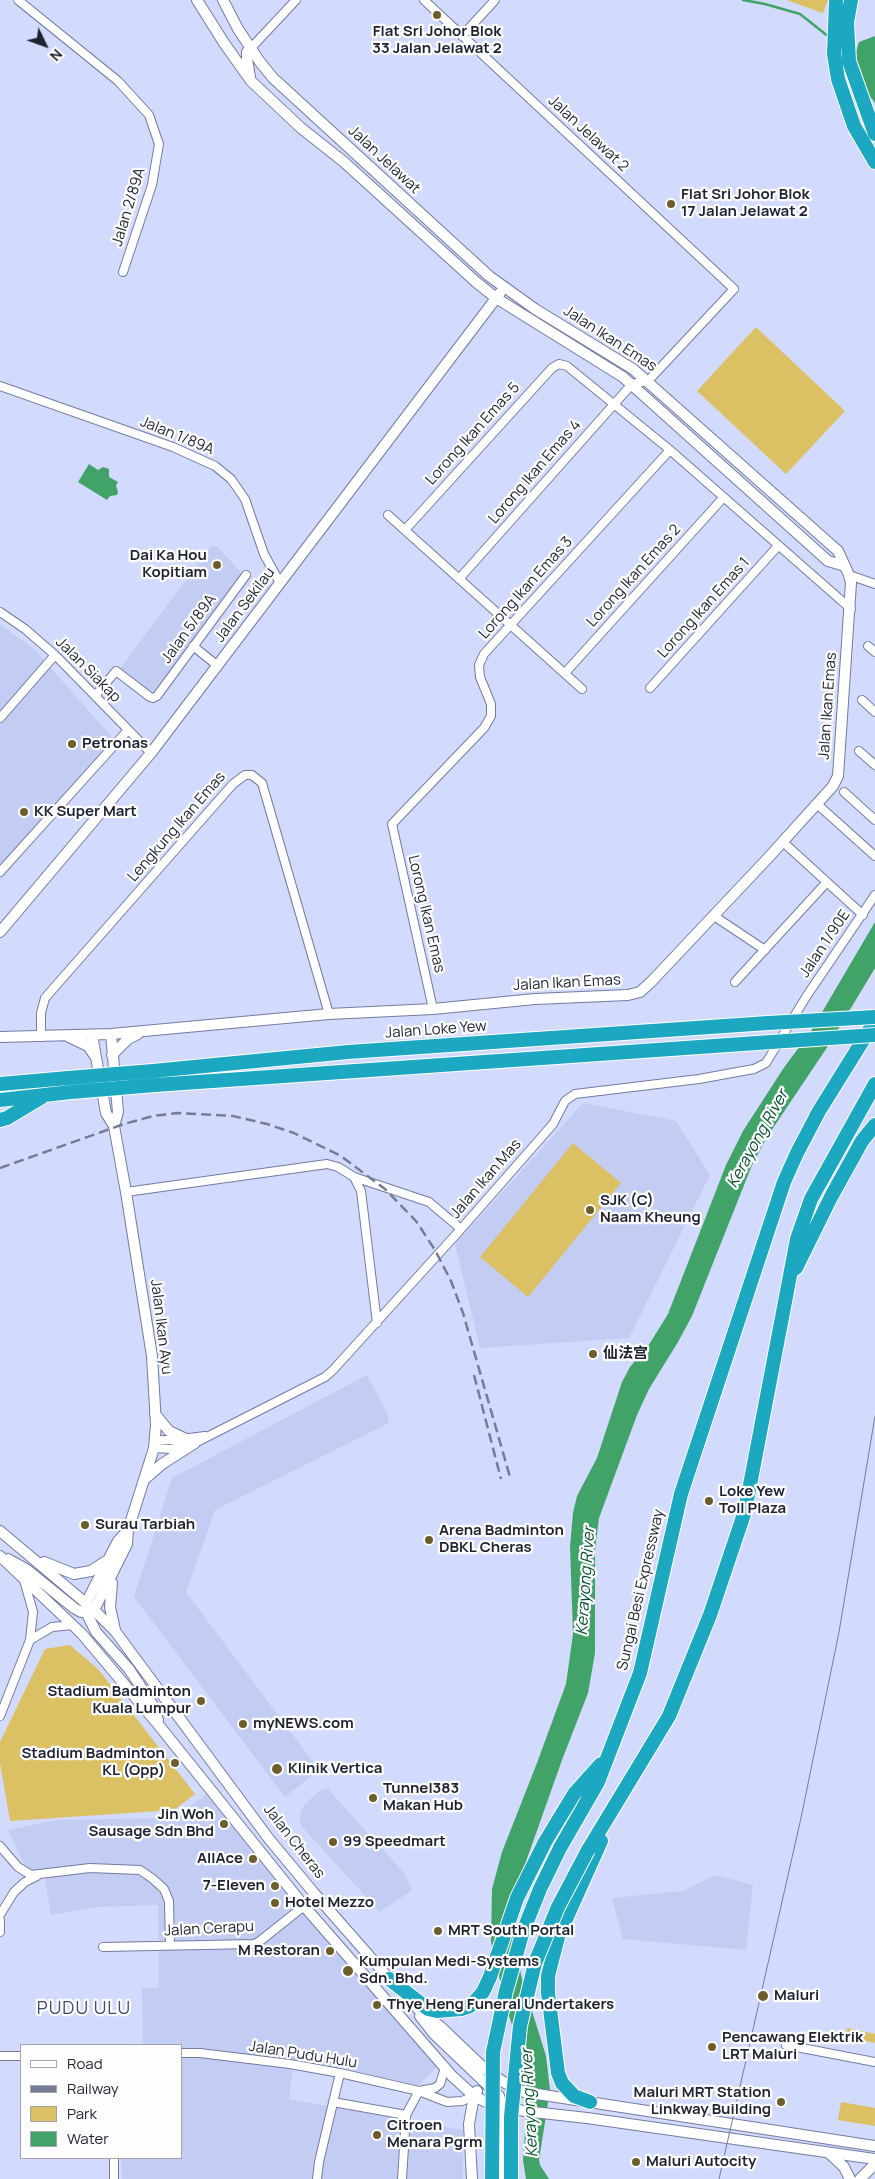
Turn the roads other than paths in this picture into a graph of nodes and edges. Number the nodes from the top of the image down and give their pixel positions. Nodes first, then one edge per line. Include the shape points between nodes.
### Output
1 (18, 0) edge
2 (197, 0) edge
3 (223, 0) edge
4 (296, 0) edge
5 (424, 0) edge
6 (495, 0) edge
7 (836, 0) edge
8 (851, 0) edge
9 (462, 36) junction
10 (224, 43) junction
11 (251, 48) junction
12 (251, 81) junction
13 (875, 134) edge
14 (875, 162) edge
15 (123, 272) dead end
16 (504, 288) junction
17 (496, 298) junction
18 (648, 381) junction
19 (632, 384) junction
20 (0, 386) edge
21 (614, 403) junction
22 (670, 450) junction
23 (723, 498) junction
24 (388, 515) dead end
25 (405, 530) junction
26 (778, 546) junction
27 (847, 570) junction
28 (246, 575) dead end
29 (460, 579) junction
30 (280, 583) junction
31 (875, 584) edge
32 (851, 609) junction
33 (0, 612) edge
34 (510, 624) junction
35 (193, 646) junction
36 (868, 646) dead end
37 (875, 652) edge
38 (55, 655) junction
39 (218, 666) junction
40 (565, 673) junction
41 (650, 688) dead end
42 (582, 689) dead end
43 (95, 696) junction
44 (862, 700) dead end
45 (875, 712) edge
46 (0, 718) edge
47 (128, 730) junction
48 (859, 751) dead end
49 (151, 753) junction
50 (875, 765) edge
51 (844, 792) dead end
52 (817, 804) junction
53 (875, 820) edge
54 (392, 824) joint
55 (783, 842) junction
56 (874, 853) edge
57 (0, 872) edge
58 (827, 882) junction
59 (875, 895) edge
60 (863, 915) junction
61 (714, 916) junction
62 (0, 932) edge
63 (765, 950) junction
64 (735, 982) dead end
65 (802, 1005) joint
66 (433, 1009) junction
67 (329, 1014) junction
68 (875, 1017) edge
69 (875, 1021) edge
70 (144, 1032) junction
71 (111, 1034) junction
72 (92, 1035) junction
73 (875, 1035) edge
74 (68, 1036) junction
75 (0, 1037) edge
76 (41, 1037) junction
77 (112, 1055) junction
78 (96, 1057) junction
79 (154, 1078) junction
80 (0, 1084) edge
81 (875, 1084) edge
82 (70, 1085) junction
83 (47, 1094) junction
84 (0, 1100) edge
85 (0, 1108) edge
86 (0, 1120) edge
87 (875, 1125) edge
88 (114, 1126) junction
89 (354, 1176) junction
90 (126, 1192) junction
91 (461, 1229) junction
92 (788, 1284) junction
93 (377, 1323) junction
94 (155, 1414) junction
95 (191, 1441) junction
96 (154, 1444) junction
97 (144, 1479) junction
98 (0, 1530) edge
99 (128, 1530) junction
100 (30, 1555) junction
101 (0, 1556) edge
102 (111, 1557) junction
103 (113, 1575) junction
104 (23, 1577) junction
105 (89, 1608) junction
106 (73, 1625) junction
107 (116, 1632) junction
108 (30, 1640) junction
109 (0, 1716) edge
110 (160, 1728) junction
111 (608, 1756) junction
112 (618, 1802) junction
113 (0, 1846) edge
114 (39, 1875) junction
115 (304, 1906) junction
116 (0, 1915) edge
117 (0, 1920) edge
118 (0, 1932) edge
119 (170, 1945) junction
120 (103, 1947) dead end
121 (389, 1979) junction
122 (410, 2003) junction
123 (786, 2045) dead end
124 (182, 2053) edge
125 (0, 2056) edge
126 (20, 2056) edge
127 (875, 2062) edge
128 (445, 2068) junction
129 (340, 2073) junction
130 (495, 2076) junction
131 (484, 2083) junction
132 (420, 2091) junction
133 (474, 2096) junction
134 (333, 2102) junction
135 (590, 2102) junction
136 (502, 2106) junction
137 (522, 2110) junction
138 (406, 2115) junction
139 (501, 2124) junction
140 (875, 2146) edge
141 (830, 2153) junction
142 (114, 2159) edge
143 (875, 2159) edge
144 (875, 2164) edge
145 (114, 2179) edge
146 (317, 2179) edge
147 (402, 2179) edge
148 (472, 2179) edge
149 (492, 2179) edge
150 (501, 2179) edge
151 (511, 2179) edge
152 (850, 2179) edge
153 (860, 2179) edge

1 - 15 street, Jalan 2/89A via 118,81 149,115 159,144 152,185
2 - 10 street, Jalan Jelawat
3 - 11 street, Jalan Jelawat
4 - 11 street
5 - 9 street, Jalan Jelawat 2
6 - 9 street
7 - 14 highway via 834,54 838,79 854,126
8 - 13 highway via 849,61
9 - 18 street, Jalan Jelawat 2 via 734,289
10 - 11 street via 238,49
10 - 12 street, Jalan Jelawat
11 - 12 street via 247,58
11 - 16 street, Jalan Jelawat via 273,78
12 - 17 street, Jalan Jelawat
16 - 17 street, Jalan Sekilau
16 - 18 street, Jalan Ikan Emas
17 - 19 street, Jalan Ikan Emas
17 - 30 street, Jalan Sekilau
18 - 19 street
18 - 27 street, Jalan Ikan Emas via 838,551
19 - 21 street, Lorong Ikan Emas 4
19 - 27 street, Jalan Ikan Emas via 828,561
20 - 30 street, Jalan 1/89A via 172,447 215,466 231,479 245,499 264,554
21 - 22 street
21 - 25 street, Lorong Ikan Emas 5 via 567,366 559,364 552,368
21 - 29 street, Lorong Ikan Emas 4
22 - 23 street
22 - 34 street, Lorong Ikan Emas 3
23 - 26 street
23 - 40 street, Lorong Ikan Emas 2
24 - 25 street
25 - 29 street
26 - 32 street
26 - 41 street, Lorong Ikan Emas 1
27 - 31 street
27 - 32 street, Jalan Ikan Emas
28 - 35 street, Jalan 5/89A
29 - 34 street
30 - 39 street, Jalan Sekilau
32 - 52 street, Jalan Ikan Emas via 838,776 834,786
33 - 38 street, Jalan Siakap
34 - 40 street
34 - 54 street, Lorong Ikan Emas 3 via 484,654 479,666 491,704 491,716 484,728
35 - 39 street
35 - 43 street, Jalan 5/89A via 157,696 153,698 116,671
36 - 37 street
38 - 43 street, Jalan Siakap
38 - 46 street
39 - 49 street, Jalan Sekilau
40 - 42 street
43 - 47 street, Jalan Siakap
44 - 45 street
47 - 49 street, Jalan Siakap
47 - 57 street
48 - 50 street
49 - 62 street, Jalan Sekilau
51 - 53 street
52 - 55 street, Jalan Ikan Emas
52 - 56 street
54 - 66 street, Lorong Ikan Emas
55 - 58 street, Jalan 1/90E
55 - 61 street, Jalan Ikan Emas
58 - 60 street, Jalan 1/90E
58 - 63 street
59 - 60 street
60 - 65 street, Jalan 1/90E
61 - 63 street
61 - 66 street, Jalan Ikan Emas via 640,992
63 - 64 street
65 - 91 street, Jalan Ikan Mas via 766,1063 754,1069 574,1094 565,1101 553,1124
66 - 67 street, Jalan Ikan Emas
67 - 70 street, Jalan Ikan Emas
67 - 76 street, Lengkung Ikan Emas via 262,783 252,775 245,775 233,784 45,998
68 - 79 highway, Jalan Loke Yew, bridge via 348,1052
69 - 111 highway, Sungai Besi Expressway via 819,1111 784,1182 681,1494 640,1672
70 - 71 street, Jalan Ikan Emas
70 - 77 street via 128,1039
71 - 72 street, Jalan Ikan Emas
71 - 77 street, Jalan Ikan Ayu
72 - 74 street, Jalan Ikan Emas
72 - 78 street, Jalan Ikan Ayu
73 - 79 highway, Jalan Loke Yew, bridge
74 - 76 street, Jalan Ikan Emas
74 - 78 street via 88,1046
75 - 76 street, Jalan Ikan Emas
77 - 88 street, Jalan Ikan Ayu via 118,1112
78 - 88 street, Jalan Ikan Ayu via 106,1113
79 - 82 highway, Jalan Loke Yew, bridge
80 - 82 highway, Jalan Loke Yew
81 - 92 highway via 811,1199 797,1239
82 - 83 highway, Jalan Loke Yew
83 - 84 highway
83 - 85 highway
83 - 86 highway
87 - 92 highway via 862,1141 831,1197
88 - 90 street, Jalan Ikan Ayu
89 - 90 street via 338,1167 314,1164
89 - 91 street via 429,1202
89 - 93 street via 361,1191
90 - 94 street, Jalan Ikan Ayu via 152,1356
91 - 93 street, Jalan Ikan Mas
92 - 112 highway via 745,1511 710,1615 669,1716
93 - 95 street, Jalan Ikan Mas via 325,1377
94 - 95 street via 169,1431
94 - 96 street, Jalan Ikan Ayu
95 - 96 street, Jalan Ikan Mas via 171,1449
95 - 97 street
96 - 97 street, Jalan Ikan Ayu
97 - 99 street, Jalan Ikan Ayu
98 - 100 street, Jalan Cheras
99 - 102 street, Jalan Ikan Ayu via 118,1541
99 - 103 street, Jalan Ikan Ayu via 127,1544
100 - 102 street via 74,1574 92,1571
100 - 105 street, Jalan Cheras
101 - 104 street
101 - 105 street via 26,1568 80,1612
102 - 105 street, Jalan Ikan Ayu
103 - 105 street, Jalan Ikan Ayu
103 - 107 street via 110,1596
104 - 106 street
104 - 108 street via 33,1612
105 - 107 street, Jalan Cheras
105 - 110 street via 96,1632 129,1669 152,1704
106 - 108 street via 52,1627
106 - 110 street
107 - 121 street, Jalan Cheras via 273,1843
108 - 109 street
110 - 115 street
111 - 121 highway via 574,1794 545,1842 517,1898 483,1992 470,2006 453,2011 428,2009
111 - 149 highway, Sungai Besi Expressway, bridge via 598,1782 540,1889 522,1934 506,1991 493,2052
112 - 135 highway via 558,1937 548,1976 558,2073 562,2084 574,2096
112 - 151 highway, bridge via 558,1907 535,1963 520,2026 511,2117
113 - 114 street via 24,1873
114 - 116 street via 14,1892
114 - 119 street via 90,1868 140,1870 164,1889 169,1901
115 - 119 street, Jalan Cerapu via 254,1944
115 - 128 street
117 - 118 street
119 - 120 street, Jalan Cerapu
121 - 122 street, Jalan Cheras
122 - 130 street, Jalan Cheras
122 - 131 street via 434,2034
123 - 127 street
124 - 129 street, Jalan Pudu Hulu via 290,2064
125 - 126 street
128 - 132 street via 440,2084
128 - 133 street
129 - 132 street, Jalan Pudu Hulu
129 - 134 street
130 - 131 street
130 - 135 street, Jalan Cheras via 524,2092
131 - 133 street
131 - 136 street via 496,2093
132 - 133 street, Jalan Pudu Hulu via 447,2102
132 - 138 street
133 - 136 street
133 - 148 street via 469,2134
134 - 138 street
134 - 146 street
135 - 140 street, Jalan Cheras
136 - 137 street
136 - 139 street
137 - 139 street
137 - 141 street
138 - 147 street
139 - 150 street
141 - 143 street
141 - 152 street via 844,2167
142 - 145 street
144 - 153 street

